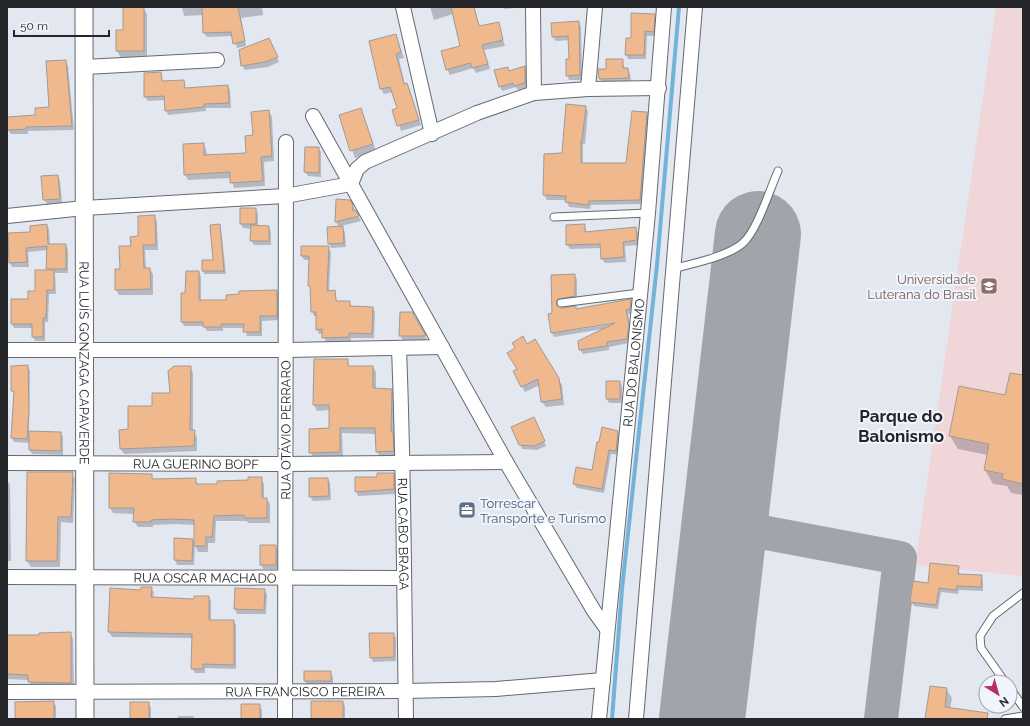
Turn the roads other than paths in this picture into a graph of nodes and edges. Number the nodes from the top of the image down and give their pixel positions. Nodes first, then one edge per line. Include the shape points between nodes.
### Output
1 (84, 7) edge
2 (403, 7) edge
3 (533, 7) edge
4 (595, 7) edge
5 (664, 7) edge
6 (695, 7) edge
7 (217, 60) dead end
8 (85, 67) junction
9 (659, 88) junction
10 (588, 89) junction
11 (534, 93) junction
12 (313, 116) dead end
13 (432, 134) junction
14 (286, 142) dead end
15 (778, 171) dead end
16 (351, 184) junction
17 (285, 196) junction
18 (84, 208) junction
19 (648, 213) junction
20 (7, 216) edge
21 (554, 216) dead end
22 (673, 270) junction
23 (640, 293) junction
24 (561, 303) dead end
25 (442, 347) junction
26 (399, 349) junction
27 (7, 350) edge
28 (86, 350) junction
29 (287, 350) junction
30 (506, 462) junction
31 (7, 463) edge
32 (404, 463) junction
33 (84, 464) junction
34 (284, 464) junction
35 (7, 577) edge
36 (85, 578) junction
37 (284, 578) junction
38 (403, 578) junction
39 (1023, 593) edge
40 (607, 629) junction
41 (999, 674) edge
42 (603, 680) junction
43 (285, 690) junction
44 (7, 692) edge
45 (85, 692) junction
46 (405, 692) junction
47 (1023, 716) edge
48 (85, 719) edge
49 (285, 719) edge
50 (406, 719) edge
51 (599, 719) edge
52 (636, 719) edge
53 (1005, 719) edge

1 - 8 street, RUA LUÍS GONZAGA CAPAVERDE
2 - 13 street
3 - 11 street
4 - 10 street
5 - 9 street, RUA DO BALONISMO
6 - 22 street
7 - 8 street
8 - 18 street, RUA LUÍS GONZAGA CAPAVERDE
9 - 10 street
9 - 19 street, RUA DO BALONISMO
10 - 11 street
11 - 13 street
12 - 16 street
13 - 16 street via 365,162 357,169
14 - 17 street, RUA OTÁVIO PERRARO
15 - 22 lane via 754,228 743,243 732,250
16 - 17 street
16 - 25 street
17 - 18 street
17 - 29 street, RUA OTÁVIO PERRARO
18 - 20 street
18 - 28 street, RUA LUÍS GONZAGA CAPAVERDE
19 - 21 lane
19 - 23 street, RUA DO BALONISMO
22 - 52 street
23 - 24 lane
23 - 40 street, RUA DO BALONISMO
25 - 26 street
25 - 30 street
26 - 29 street
26 - 32 street, RUA CABO BRAGA
27 - 28 street
28 - 29 street
28 - 33 street, RUA LUÍS GONZAGA CAPAVERDE
29 - 34 street, RUA OTÁVIO PERRARO
30 - 32 street, RUA GUERINO BOPF
30 - 40 street via 594,612
31 - 33 street, RUA GUERINO BOPF
32 - 34 street, RUA GUERINO BOPF
32 - 38 street, RUA CABO BRAGA
33 - 34 street, RUA GUERINO BOPF
33 - 36 street, RUA LUÍS GONZAGA CAPAVERDE
34 - 37 street, RUA OTÁVIO PERRARO
35 - 36 street, RUA OSCAR MACHADO
36 - 37 street, RUA OSCAR MACHADO
36 - 45 street, RUA LUÍS GONZAGA CAPAVERDE
37 - 38 street, RUA OSCAR MACHADO
37 - 43 street, RUA OTÁVIO PERRARO
38 - 46 street, RUA CABO BRAGA
39 - 41 lane via 993,616 980,636 981,648
40 - 42 street, RUA DO BALONISMO
42 - 46 street, RUA FRANCISCO PEREIRA via 496,689
42 - 51 street, RUA DO BALONISMO
43 - 45 street, RUA FRANCISCO PEREIRA
43 - 46 street, RUA FRANCISCO PEREIRA
43 - 49 street, RUA OTÁVIO PERRARO
44 - 45 street, RUA FRANCISCO PEREIRA
45 - 48 street, RUA LUÍS GONZAGA CAPAVERDE
46 - 50 street, RUA CABO BRAGA
47 - 53 lane

